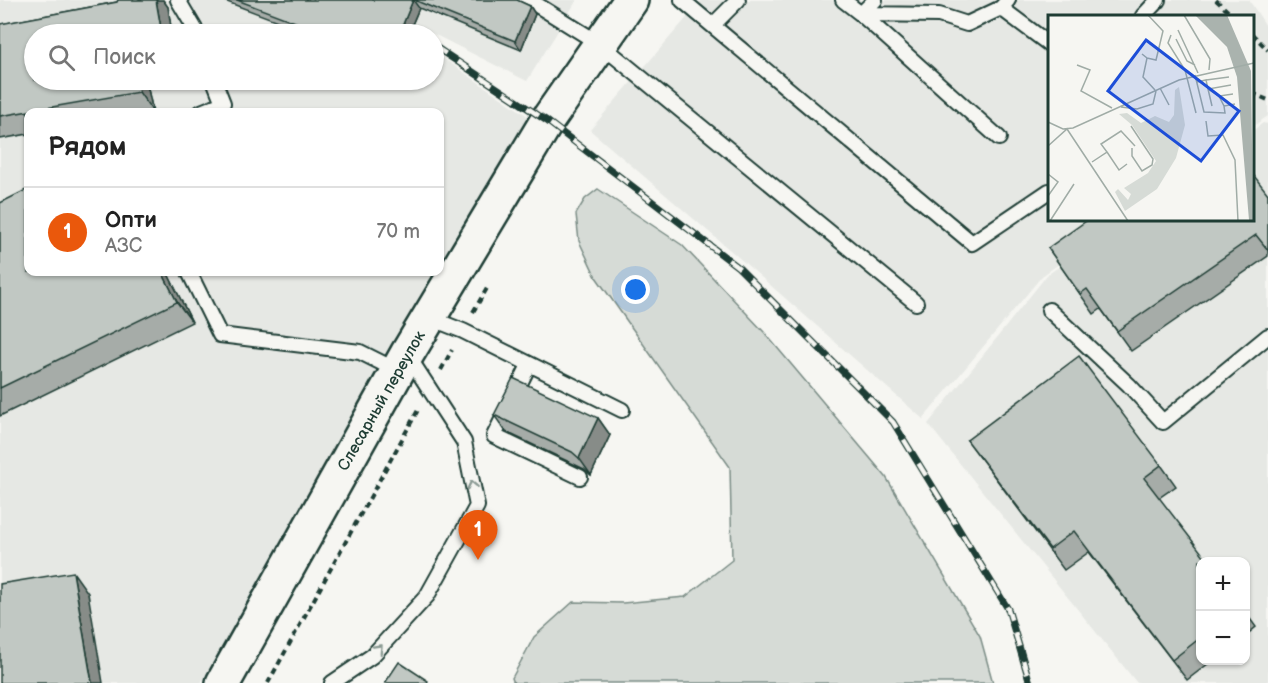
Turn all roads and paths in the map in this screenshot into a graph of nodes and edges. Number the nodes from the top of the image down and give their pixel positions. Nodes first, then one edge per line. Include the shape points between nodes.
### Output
1 (178, 0) edge
2 (525, 0) edge
3 (631, 0) edge
4 (682, 0) edge
5 (738, 0) edge
6 (843, 0) edge
7 (875, 0) edge
8 (1158, 0) edge
9 (1216, 0) edge
10 (1005, 4) edge
11 (861, 14) junction
12 (1144, 15) edge
13 (1232, 15) edge
14 (192, 24) edge
15 (713, 25) junction
16 (1253, 36) edge
17 (1048, 43) edge
18 (600, 44) junction
19 (1268, 50) edge
20 (218, 90) edge
21 (1253, 94) edge
22 (1268, 100) edge
23 (211, 108) edge
24 (999, 138) dead end
25 (1048, 192) edge
26 (191, 276) edge
27 (916, 303) dead end
28 (1049, 310) dead end
29 (430, 318) junction
30 (1268, 336) edge
31 (403, 362) junction
32 (529, 365) junction
33 (622, 410) dead end
34 (580, 477) edge
35 (224, 683) edge
36 (333, 683) edge

1 - 14 lane
2 - 18 lane
3 - 18 main road, Слесарный переулок
4 - 15 lane
5 - 15 lane
6 - 11 lane
7 - 11 lane
8 - 12 lane
9 - 13 path
10 - 11 lane via 967,24 939,15
10 - 17 lane
11 - 24 lane
15 - 25 lane via 972,243
16 - 19 path
18 - 27 lane
18 - 29 main road, Слесарный переулок via 547,121
20 - 23 lane via 223,103
21 - 22 path
26 - 31 lane via 220,335 360,352
28 - 30 lane via 1129,384 1162,422
29 - 31 main road, Слесарный переулок
29 - 32 lane
31 - 35 main road, Слесарный переулок
36 -> 31 lane via 372,656 427,596 477,506 464,442
32 - 33 lane
32 - 34 lane via 494,436

